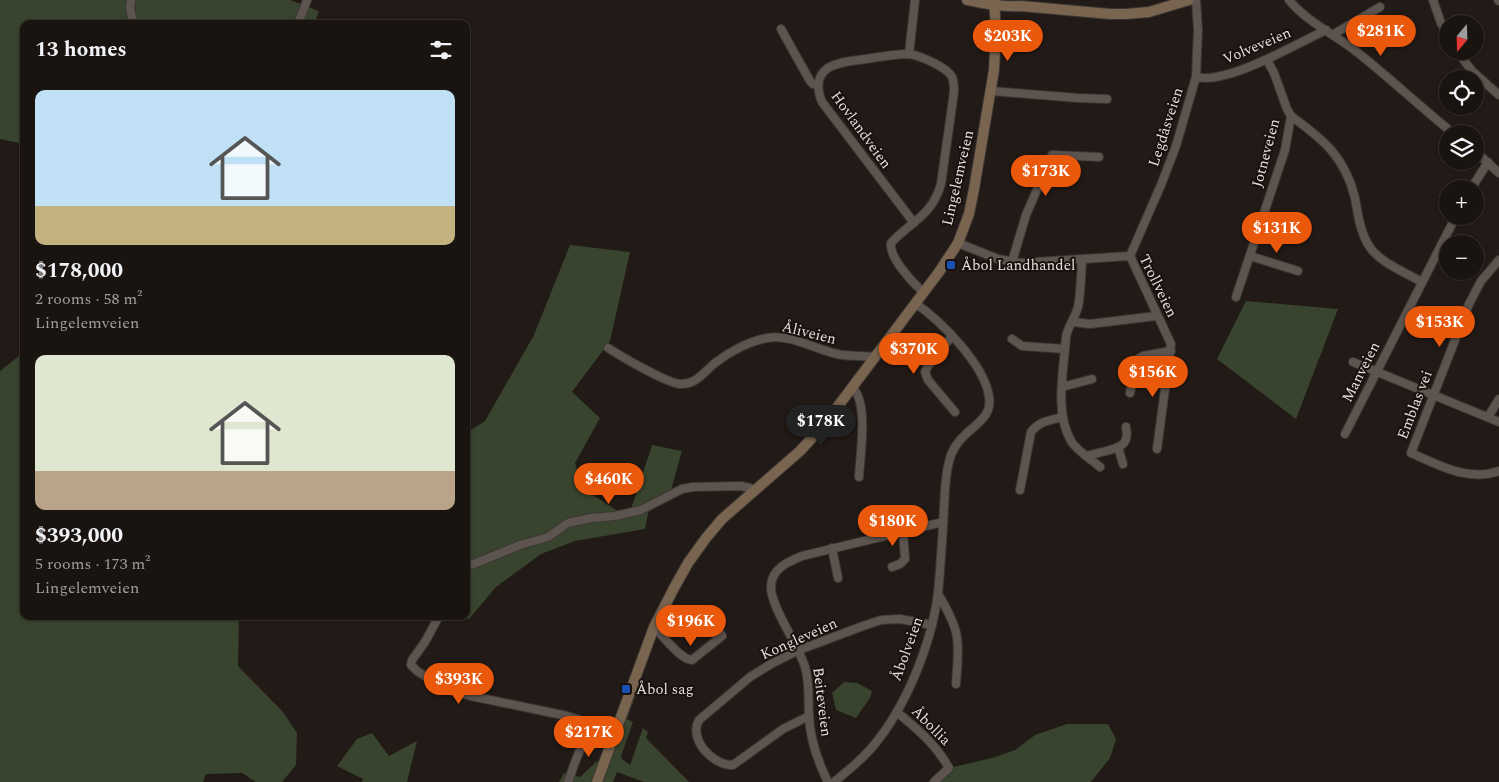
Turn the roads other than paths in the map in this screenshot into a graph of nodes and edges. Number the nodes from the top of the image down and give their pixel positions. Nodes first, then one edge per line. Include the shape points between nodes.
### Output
1 (131, 0) edge
2 (308, 0) edge
3 (915, 0) edge
4 (967, 0) edge
5 (1189, 0) edge
6 (1196, 0) edge
7 (1289, 0) edge
8 (1433, 0) edge
9 (996, 2) edge
10 (1058, 5) edge
11 (1380, 7) dead end
12 (1439, 17) edge
13 (133, 20) edge
14 (300, 20) edge
15 (781, 30) dead end
16 (1330, 32) junction
17 (909, 54) junction
18 (1267, 60) junction
19 (1464, 60) edge
20 (1196, 77) junction
21 (818, 85) junction
22 (991, 91) junction
23 (1499, 95) edge
24 (1107, 99) dead end
25 (1291, 116) junction
26 (1443, 125) edge
27 (1099, 157) dead end
28 (1484, 159) edge
29 (1488, 162) junction
30 (1499, 172) edge
31 (1477, 180) edge
32 (914, 223) junction
33 (1451, 225) edge
34 (958, 243) junction
35 (1130, 256) junction
36 (1250, 256) junction
37 (1082, 259) junction
38 (1499, 260) edge
39 (1012, 262) junction
40 (1298, 271) dead end
41 (1422, 282) junction
42 (923, 292) junction
43 (1236, 297) dead end
44 (916, 303) junction
45 (1156, 316) junction
46 (1073, 322) junction
47 (952, 336) junction
48 (1012, 339) dead end
49 (608, 348) dead end
50 (1065, 349) junction
51 (1171, 351) junction
52 (875, 357) junction
53 (1353, 362) dead end
54 (1376, 371) junction
55 (1092, 380) dead end
56 (852, 387) junction
57 (1062, 387) junction
58 (1130, 394) dead end
59 (1433, 395) junction
60 (1499, 399) edge
61 (956, 412) dead end
62 (1063, 417) junction
63 (1488, 417) junction
64 (1499, 422) edge
65 (1126, 427) dead end
66 (1345, 434) dead end
67 (1118, 447) junction
68 (1157, 449) dead end
69 (1086, 456) junction
70 (1123, 464) dead end
71 (1100, 467) dead end
72 (1499, 471) edge
73 (859, 477) dead end
74 (754, 490) junction
75 (1020, 490) dead end
76 (943, 522) junction
77 (903, 532) junction
78 (832, 548) junction
79 (470, 565) edge
80 (892, 567) dead end
81 (838, 578) dead end
82 (938, 594) junction
83 (705, 610) dead end
84 (436, 620) edge
85 (932, 625) junction
86 (654, 627) junction
87 (799, 650) junction
88 (956, 684) dead end
89 (897, 712) junction
90 (809, 716) junction
91 (594, 733) junction
92 (614, 735) junction
93 (568, 782) edge
94 (597, 782) edge
95 (828, 782) edge
96 (834, 782) edge
97 (934, 782) edge

1 - 13 street
2 - 14 street
3 - 17 street
4 - 9 main road
5 - 10 main road via 1132,14 1110,14
6 - 20 street, Legdåsveien
7 - 16 street
8 - 12 street
9 - 10 main road via 1021,6
9 - 22 main road, Lingelemveien via 996,53
11 - 16 street, Volveveien
15 - 21 street via 810,81
16 - 18 street, Volveveien
16 - 26 street
17 - 21 street, Hovlandveien via 835,64 824,72
17 - 32 street, Hovlandveien via 942,67 953,78 954,85 941,184 928,210
18 - 20 street, Volveveien via 1221,76
18 - 25 street, Jotneveien
19 - 23 street
20 - 35 street, Legdåsveien via 1162,185
21 - 32 street, Hovlandveien via 822,102
22 - 24 street
22 - 34 main road, Lingelemveien via 974,188
25 - 36 street, Jotneveien via 1285,150
25 - 41 street via 1339,160 1350,182 1369,246 1388,263
27 - 39 street via 1052,155 1026,215
28 - 29 street
29 - 30 street
29 - 31 street
32 - 42 street, Hovlandveien via 891,243 890,248
33 - 41 street, Manveien
34 - 39 street, Trollveien
34 - 42 main road, Lingelemveien
35 - 37 street, Trollveien
35 - 45 street, Trollveien
36 - 40 street
36 - 43 street, Jotneveien
37 - 39 street, Trollveien
37 - 46 street via 1078,308
38 - 59 street, Emblas vei via 1476,291
41 - 54 street, Manveien
42 - 44 main road, Lingelemveien
44 - 47 street, Åbolveien
44 - 52 main road, Lingelemveien
45 - 46 street via 1090,324
45 - 51 street, Trollveien via 1171,344
46 - 50 street via 1068,328
47 - 61 street via 925,372 928,380
47 - 76 street, Åbolveien via 983,378 990,403 987,414 953,450 945,485
48 - 50 street via 1022,346
49 - 52 street, Åliveien via 680,384 691,384 731,352 766,338 789,339 839,355
50 - 57 street
51 - 58 street via 1138,359
51 - 68 street, Trollveien
52 - 56 main road, Lingelemveien
53 - 54 street
54 - 59 street
54 - 66 street, Manveien
55 - 57 street
56 - 73 street via 862,417
56 - 74 main road, Lingelemveien via 800,451
57 - 62 street
59 - 63 street
59 - 72 street, Emblas vei via 1411,453 1458,472 1477,475
60 - 63 street
62 - 69 street via 1072,442
62 - 75 street via 1041,423 1031,432
63 - 64 street
65 - 67 street via 1125,442
67 - 69 street
67 - 70 street
69 - 71 street
74 - 79 street via 741,486 682,488 641,510 568,523 548,537
74 - 86 main road, Lingelemveien via 706,538
76 - 77 street, Beiteveien
76 - 82 street, Åbolveien
77 - 78 street, Beiteveien
77 - 80 street via 905,559
78 - 81 street
78 - 87 street, Beiteveien via 786,563 772,580 774,603
82 - 85 street, Åbolveien
82 - 88 street via 957,636
83 - 86 street via 722,636 692,660 682,656
84 - 91 street via 426,642 412,660 417,671 440,686 471,696 580,720
85 - 87 street, Kongleveien via 900,619 882,620
85 - 89 street, Åbolveien
86 - 92 main road, Lingelemveien
87 - 90 street, Beiteveien via 807,676
87 - 90 street, Kongleveien via 750,677 699,720 695,729 704,750 714,760 733,766 778,733
89 - 96 street, Åbolveien via 876,742
89 - 97 street, Åbollia via 930,741 949,768
90 - 95 street, Beiteveien via 813,742
91 - 92 street
91 - 93 street via 583,743
92 - 94 main road, Lingelemveien

